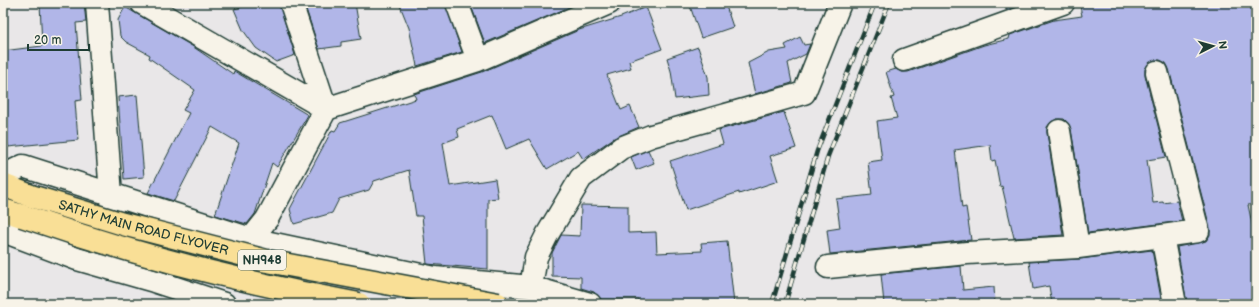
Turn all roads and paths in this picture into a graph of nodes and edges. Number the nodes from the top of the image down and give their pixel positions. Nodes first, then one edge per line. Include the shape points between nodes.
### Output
1 (97, 3) edge
2 (142, 3) edge
3 (291, 3) edge
4 (457, 3) edge
5 (609, 3) edge
6 (840, 3) edge
7 (1063, 3) edge
8 (478, 60) junction
9 (904, 60) dead end
10 (1157, 72) dead end
11 (326, 109) junction
12 (1059, 131) dead end
13 (3, 176) edge
14 (3, 185) edge
15 (112, 195) junction
16 (12, 213) edge
17 (3, 231) edge
18 (1162, 236) junction
19 (251, 239) junction
20 (1078, 248) junction
21 (828, 267) dead end
22 (115, 270) junction
23 (531, 287) junction
24 (223, 304) edge
25 (359, 304) edge
26 (498, 304) edge
27 (590, 304) edge
28 (1175, 304) edge

1 - 15 street
2 - 11 street
3 - 11 street
4 - 8 street
5 - 8 street
6 - 23 street via 804,93 651,136 621,148 582,178 536,257
7 - 9 street
8 - 11 street
10 - 18 street via 1198,231
11 - 19 street via 267,219
12 - 20 street
13 - 15 street via 24,166
14 - 26 highway, SATHY MAIN ROAD FLYOVER / NH948, bridge via 123,224 268,261
15 - 19 street
15 - 22 street
16 - 25 highway, SATHY MAIN ROAD FLYOVER / NH948, bridge via 82,237 190,268 291,292
17 - 22 street via 77,259
18 - 20 street
18 - 28 street
19 - 23 street via 435,278
20 - 21 street via 968,253
22 - 24 street
23 - 27 street

